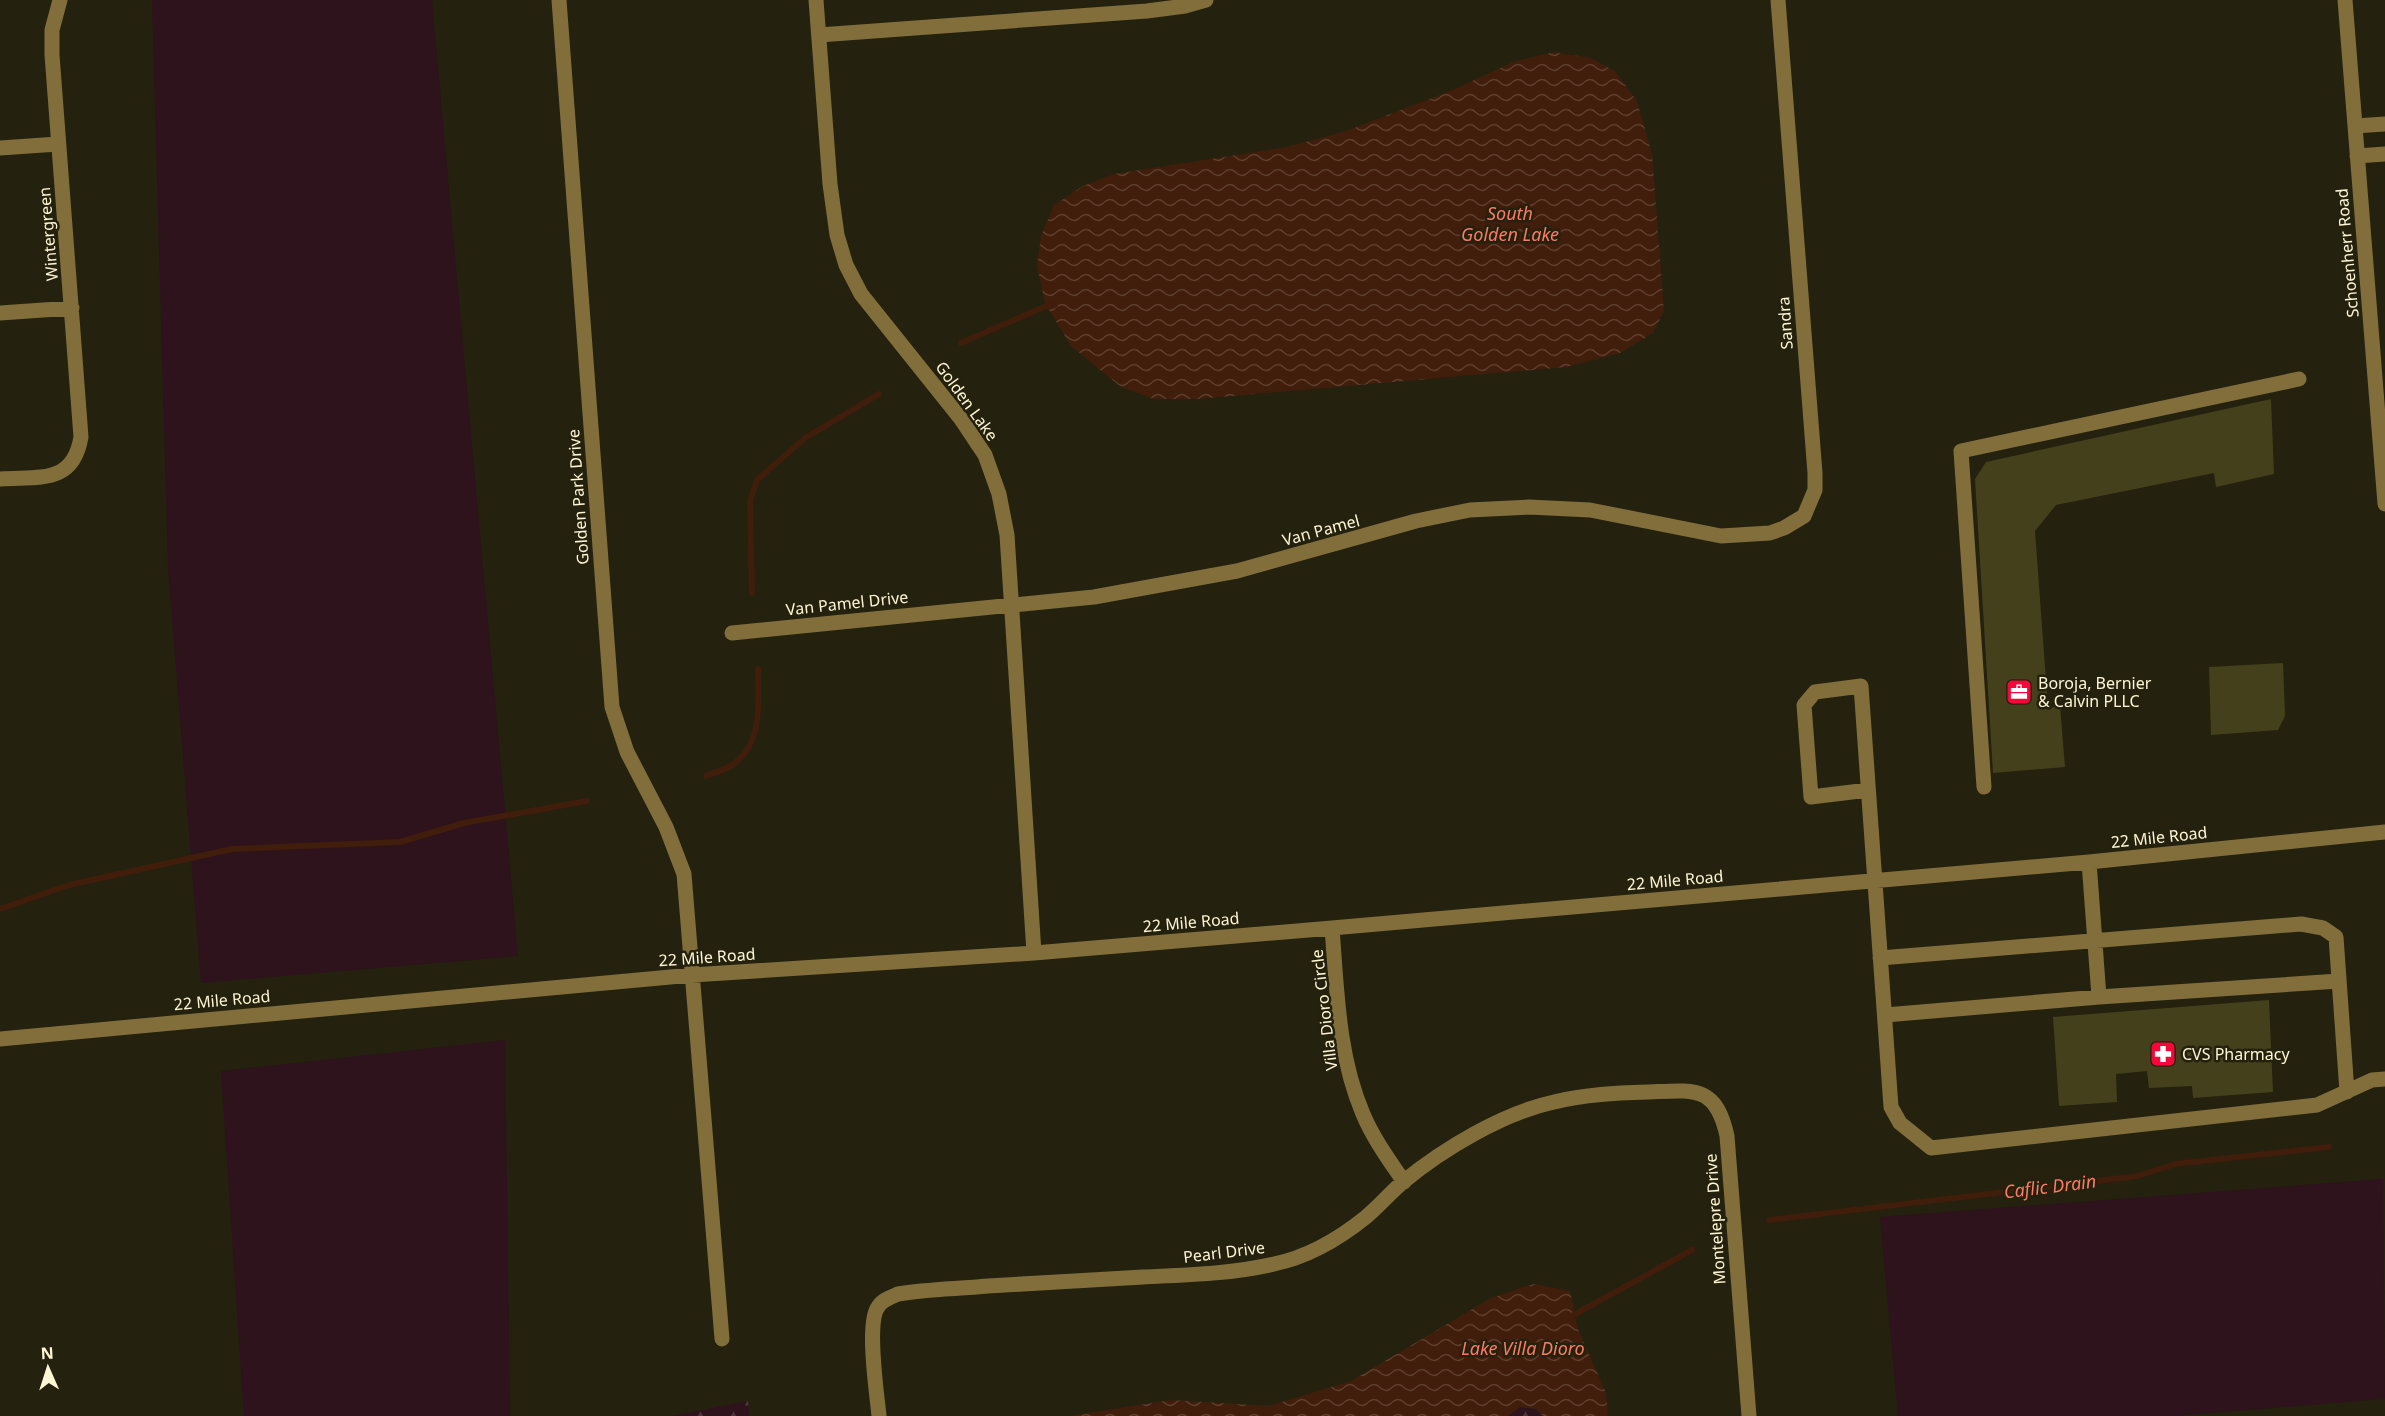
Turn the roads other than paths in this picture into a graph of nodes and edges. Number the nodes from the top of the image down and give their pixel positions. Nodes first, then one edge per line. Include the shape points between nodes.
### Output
1 (60, 0) edge
2 (559, 0) edge
3 (816, 0) edge
4 (1206, 0) edge
5 (1778, 0) edge
6 (2345, 0) edge
7 (819, 35) junction
8 (2385, 124) edge
9 (2355, 126) junction
10 (58, 144) junction
11 (0, 148) edge
12 (2385, 154) edge
13 (2357, 156) junction
14 (72, 308) junction
15 (0, 313) edge
16 (2299, 379) dead end
17 (0, 479) edge
18 (2385, 504) edge
19 (1684, 529) joint
20 (1012, 606) junction
21 (966, 609) joint
22 (732, 633) dead end
23 (1984, 787) dead end
24 (1868, 790) junction
25 (2385, 832) edge
26 (2089, 862) junction
27 (1875, 881) junction
28 (1332, 928) junction
29 (2095, 942) junction
30 (1034, 953) junction
31 (1880, 958) junction
32 (692, 975) junction
33 (2339, 981) junction
34 (2099, 997) junction
35 (1885, 1015) junction
36 (0, 1038) edge
37 (2385, 1079) edge
38 (1636, 1092) joint
39 (2347, 1092) junction
40 (1404, 1182) junction
41 (722, 1339) dead end
42 (879, 1416) edge
43 (1749, 1416) edge

1 - 10 street, Wintergreen via 52,30
2 - 32 street, Golden Park Drive via 612,707 627,752 666,827 684,874
3 - 7 street, Golden Lake
4 - 7 street via 1147,12
5 - 19 street, Sandra via 1815,490 1804,516 1770,533 1721,537
6 - 9 street, Schoenherr Road
7 - 20 street, Golden Lake via 831,194 846,265 861,294 985,455 999,494 1007,535
8 - 9 street
9 - 13 street, Schoenherr Road
10 - 11 street
10 - 14 street, Wintergreen
12 - 13 street
13 - 18 street, Schoenherr Road
14 - 15 street
14 - 17 street, Wintergreen via 81,419 79,449 71,465 61,473
16 - 23 street via 1961,451
19 - 20 street, Van Pamel via 1590,510 1470,510 1416,521 1237,571 1095,597
20 - 21 street, Van Pamel
20 - 30 street, Golden Lake
21 - 22 street, Van Pamel Drive
24 - 24 street via 1861,686 1815,692 1804,705 1811,797
24 - 27 street
25 - 26 street, 22 Mile Road
26 - 27 street, 22 Mile Road
26 - 29 street
27 - 28 street, 22 Mile Road
27 - 31 street
28 - 30 street, 22 Mile Road
28 - 40 street, Villa Dioro Circle via 1340,1020 1353,1089 1373,1134
29 - 31 street
29 - 33 street via 2301,924 2323,928 2336,937
29 - 34 street
30 - 32 street, 22 Mile Road
31 - 35 street
32 - 36 street, 22 Mile Road
32 - 41 street, Golden Park Drive
33 - 34 street
33 - 39 street
34 - 35 street
35 - 39 street via 1891,1107 1900,1123 1931,1148 2317,1105
37 - 39 street via 2372,1080
38 - 40 street, Pearl Drive via 1556,1101 1508,1117 1453,1147
38 - 43 street, Montelepre Drive via 1697,1093 1714,1102 1722,1116 1727,1136
40 - 42 street, Pearl Drive via 1339,1237 1276,1264 1186,1275 898,1294 879,1304 875,1311 872,1331

